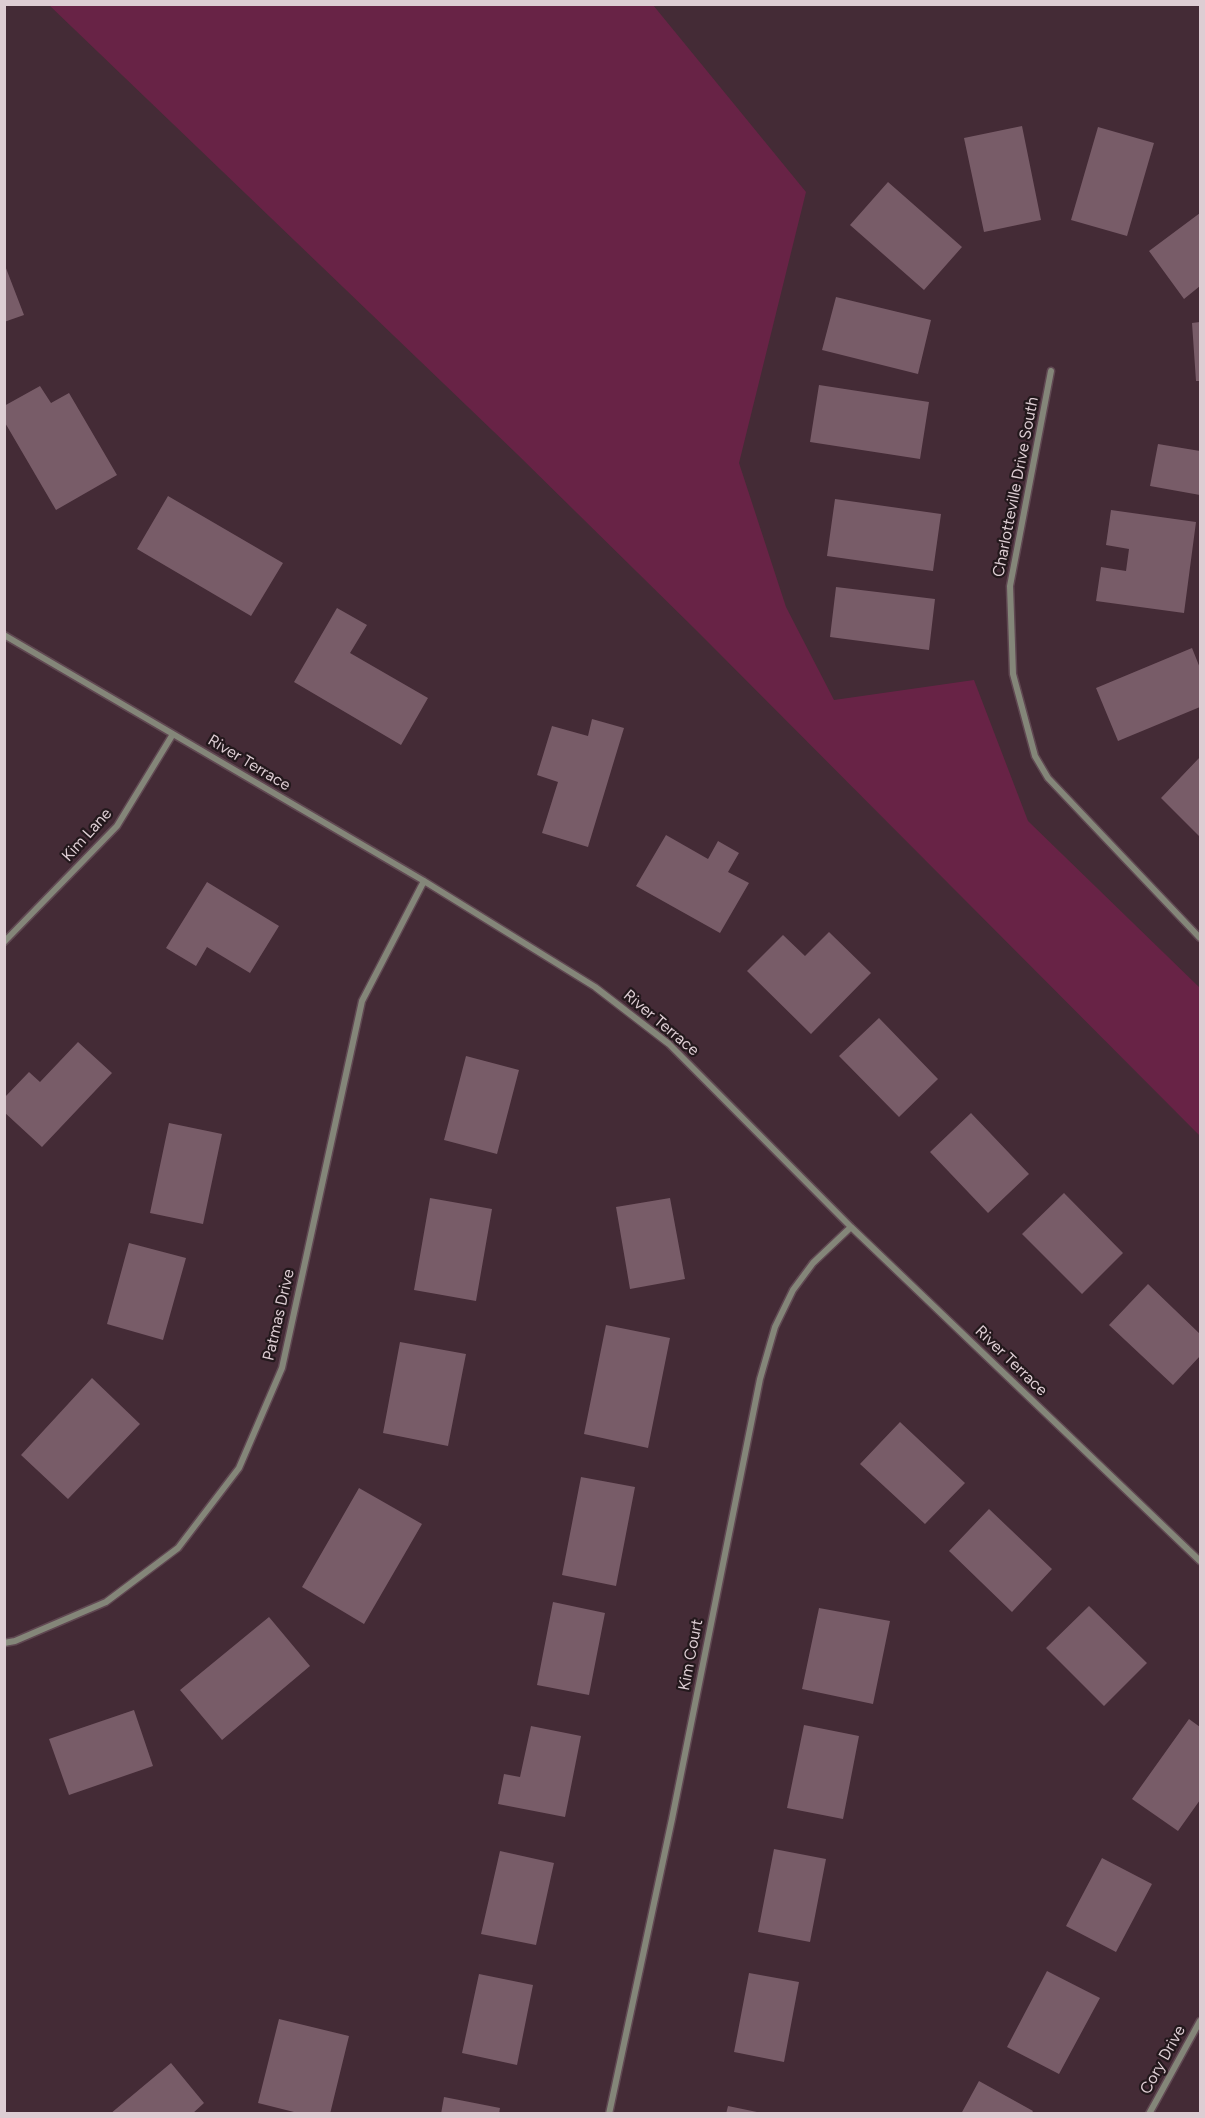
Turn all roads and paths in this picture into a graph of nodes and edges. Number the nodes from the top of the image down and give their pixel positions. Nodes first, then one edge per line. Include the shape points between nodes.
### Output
1 (1052, 371) dead end
2 (4, 635) edge
3 (173, 734) junction
4 (424, 882) junction
5 (1200, 938) edge
6 (4, 942) edge
7 (851, 1227) junction
8 (1200, 1561) edge
9 (4, 1643) edge
10 (1200, 2021) edge
11 (609, 2114) edge
12 (1149, 2114) edge

1 - 5 street, Charlotteville Drive South via 1010,586 1014,674 1035,756 1048,778
2 - 3 street, River Terrace
3 - 4 street, River Terrace
3 - 6 street, Kim Lane via 117,826
4 - 7 street, River Terrace via 595,987 669,1044
4 - 9 street, Patmas Drive via 362,1001 282,1368 238,1468 178,1548 106,1602
7 - 8 street, River Terrace
7 - 11 street, Kim Court via 813,1263 793,1290 775,1327 760,1379
10 - 12 street, Cory Drive

